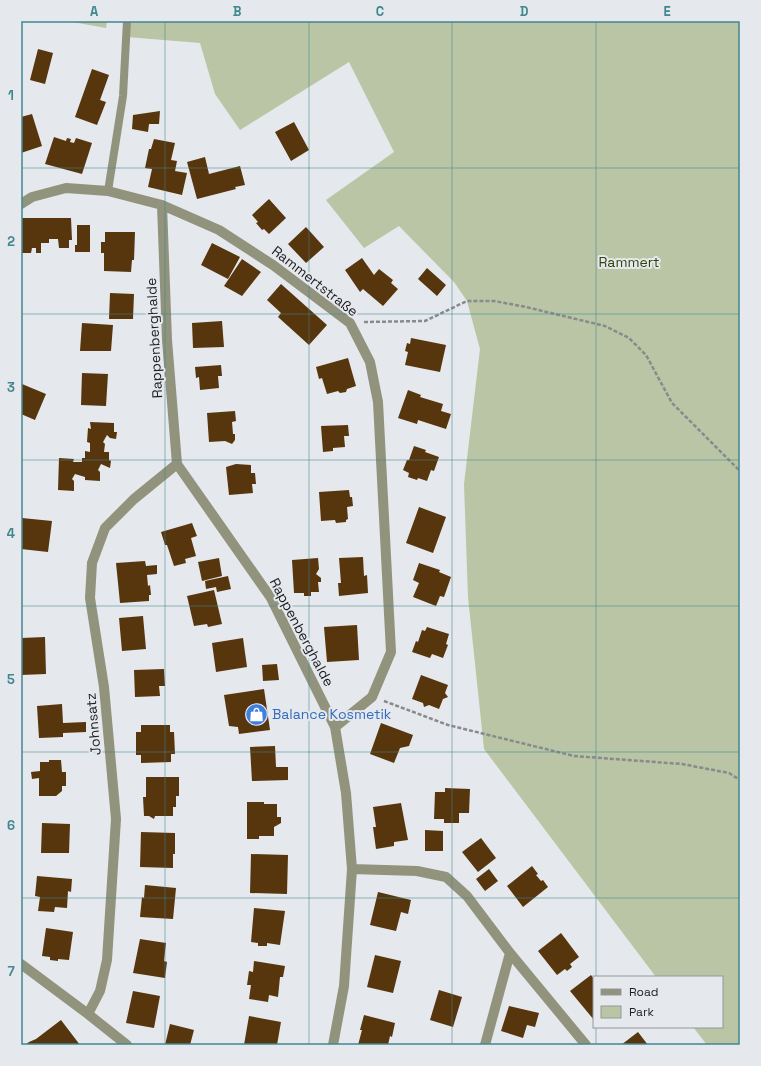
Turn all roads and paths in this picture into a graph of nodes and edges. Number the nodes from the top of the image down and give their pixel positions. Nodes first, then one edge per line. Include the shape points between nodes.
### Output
1 (127, 21) edge
2 (108, 191) junction
3 (21, 204) edge
4 (162, 205) junction
5 (350, 323) junction
6 (177, 464) junction
7 (740, 471) edge
8 (372, 697) junction
9 (335, 727) junction
10 (740, 780) edge
11 (352, 869) junction
12 (510, 953) junction
13 (21, 964) edge
14 (88, 1014) junction
15 (127, 1045) edge
16 (333, 1045) edge
17 (485, 1045) edge
18 (586, 1045) edge

1 - 2 lane via 123,96
2 - 3 street, Rammertstraße via 66,188 32,197
2 - 4 street, Rammertstraße
4 - 5 street, Rammertstraße via 219,230 273,265
4 - 6 street, Rappenberghalde via 167,340
5 - 7 path via 425,321 467,301 494,301 604,326 629,338 646,355 672,403
5 - 8 street, Rammertstraße via 370,362 378,402 391,652
6 - 9 street, Rappenberghalde via 271,598
6 - 14 street, Johnsatz via 134,499 105,528 92,563 90,598 104,687 116,819 107,960 100,991
8 - 9 street, Rammertstraße
8 - 10 path via 448,725 574,756 682,764 728,773
9 - 11 street, Rappenberghalde via 346,793
11 - 12 street via 417,871 446,877 467,896
11 - 16 street, Rappenberghalde via 344,986
12 - 17 street
12 - 18 street
13 - 14 street
14 - 15 street

